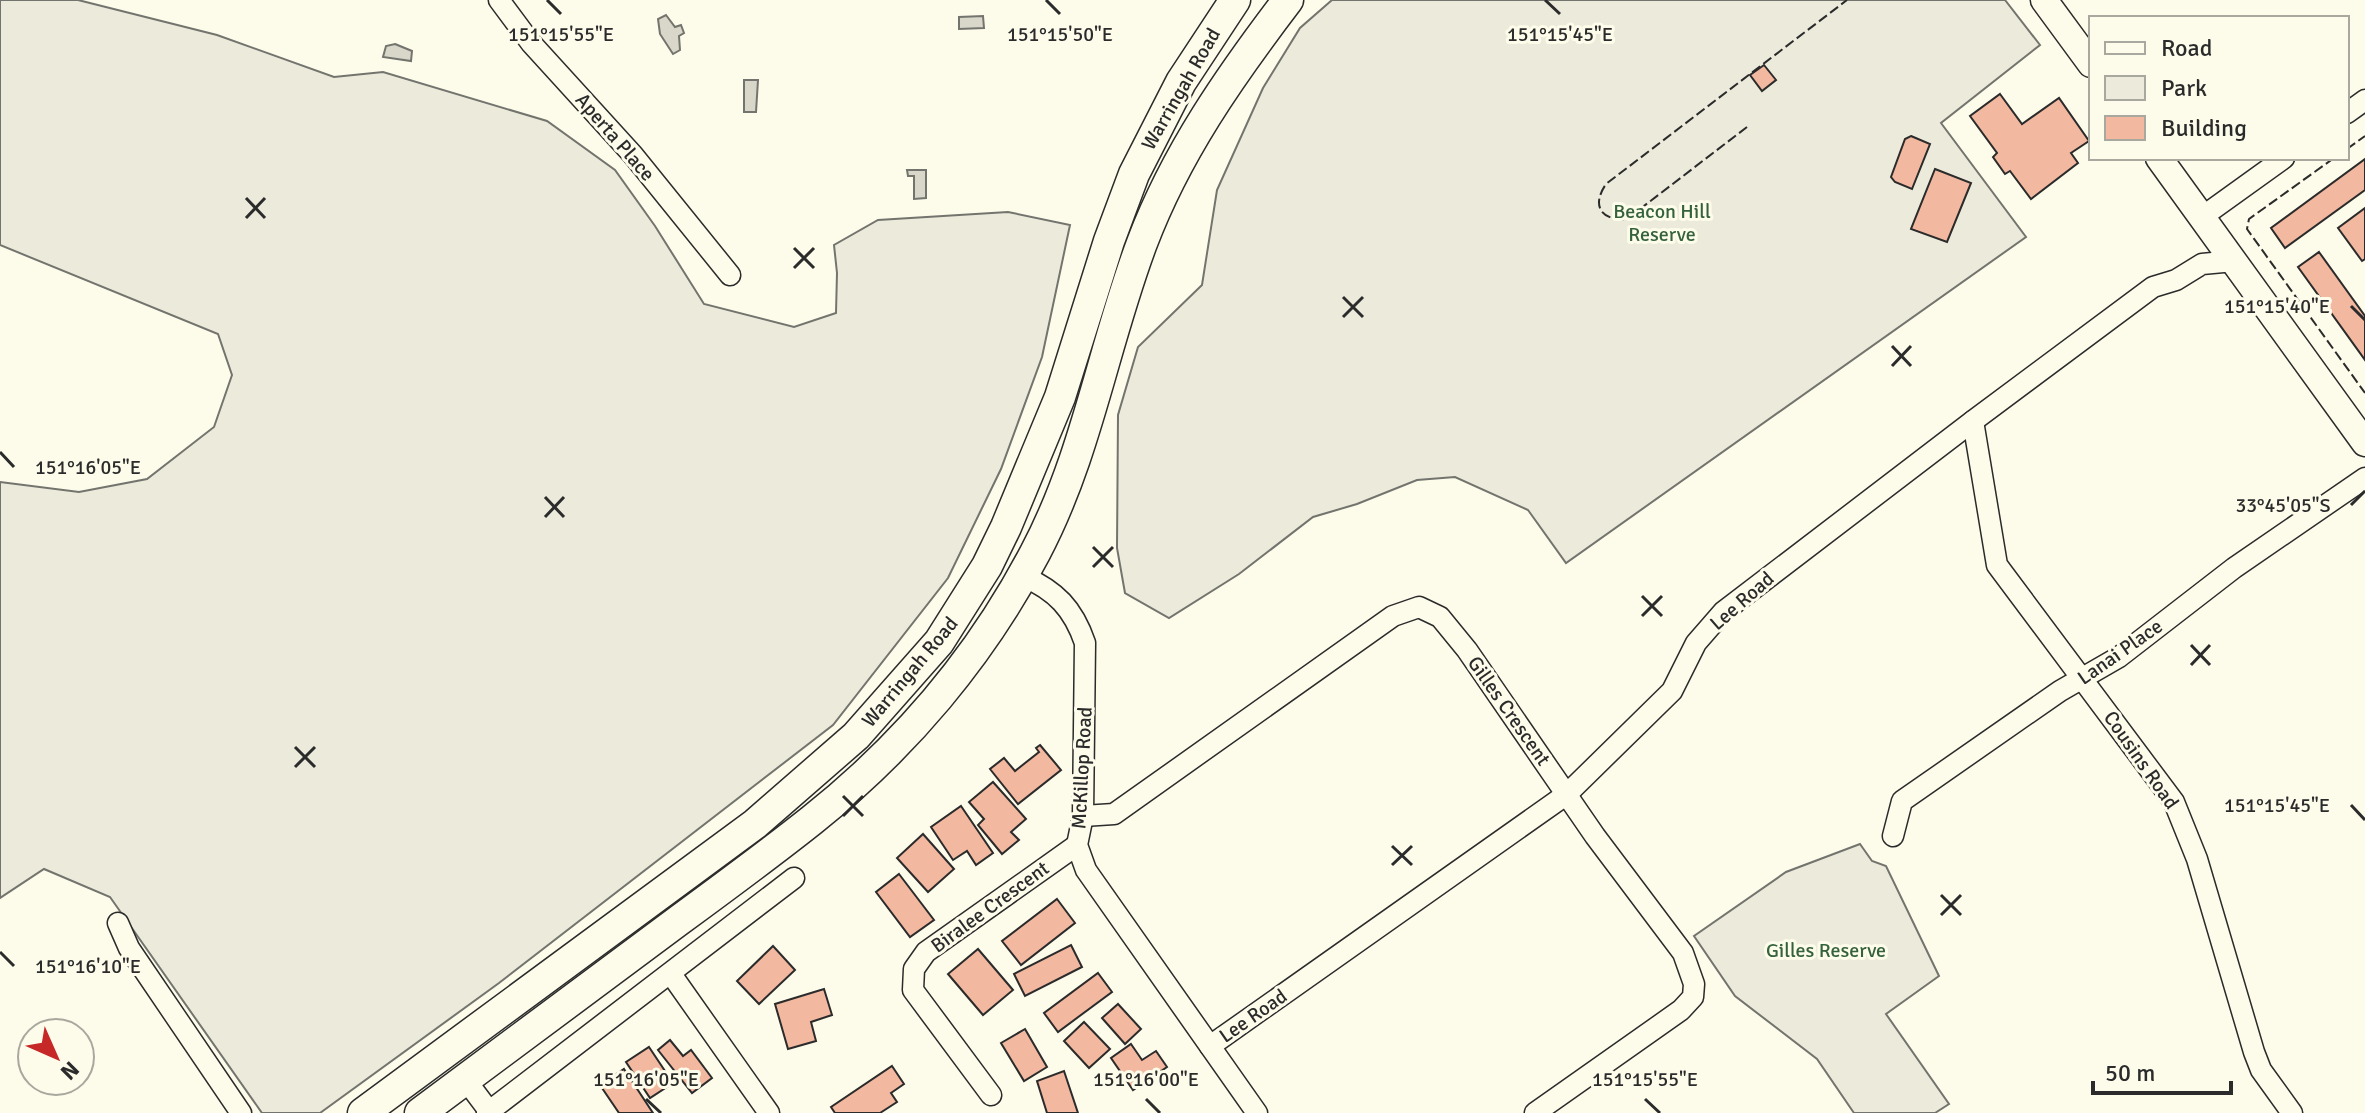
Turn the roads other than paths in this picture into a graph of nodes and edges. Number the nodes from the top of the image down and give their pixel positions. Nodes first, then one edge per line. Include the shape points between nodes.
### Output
1 (499, 0) edge
2 (1288, 0) edge
3 (2044, 0) edge
4 (1231, 3) edge
5 (2089, 61) edge
6 (2160, 160) edge
7 (2281, 160) edge
8 (2202, 217) junction
9 (2234, 261) junction
10 (730, 275) dead end
11 (1973, 421) junction
12 (2365, 443) edge
13 (2365, 478) edge
14 (990, 561) junction
15 (1023, 576) junction
16 (2084, 679) junction
17 (1567, 794) junction
18 (1083, 816) junction
19 (1893, 836) dead end
20 (1077, 845) junction
21 (794, 878) dead end
22 (118, 923) dead end
23 (671, 974) junction
24 (1210, 1046) junction
25 (465, 1079) junction
26 (991, 1095) dead end
27 (488, 1112) edge
28 (241, 1113) edge
29 (363, 1113) edge
30 (420, 1113) edge
31 (769, 1113) edge
32 (1257, 1113) edge
33 (1535, 1113) edge
34 (2292, 1113) edge

1 - 10 street, Aperta Place
2 - 15 highway, Warringah Road via 1220,91 1169,181 1121,305 1076,460
3 - 5 main road
4 - 14 highway, Warringah Road via 1181,82 1134,174 1060,397
6 - 8 main road
7 - 8 street
8 - 9 main road
9 - 11 street, Lee Road via 2202,264 2153,287
9 - 12 main road
11 - 16 street, Cousins Road via 1997,565
11 - 17 street, Lee Road via 1723,612 1696,643 1672,691
13 - 16 street, Lanai Place
14 - 15 highway, McKillop Road
14 - 29 highway, Warringah Road via 939,642 856,736 755,824
15 - 18 street, McKillop Road via 1063,601 1085,643
15 - 25 highway, Warringah Road via 964,666 850,787
16 - 19 street, Lanai Place via 1902,801
16 - 34 street, Cousins Road via 2174,802 2197,859 2254,1052
17 - 18 street, Gilles Crescent via 1467,650 1440,617 1419,607 1393,616 1114,814
17 - 24 street, Lee Road
17 - 33 street, Gilles Crescent via 1683,953 1693,997
18 - 20 street, McKillop Road
20 - 24 street, McKillop Road via 1086,870
20 - 26 street, Biralee Crescent via 926,952 914,969 913,990
21 - 23 street
22 - 28 street via 129,948
23 - 27 street
23 - 31 street
24 - 32 street, McKillop Road
25 - 27 street
25 - 30 highway, Warringah Road

